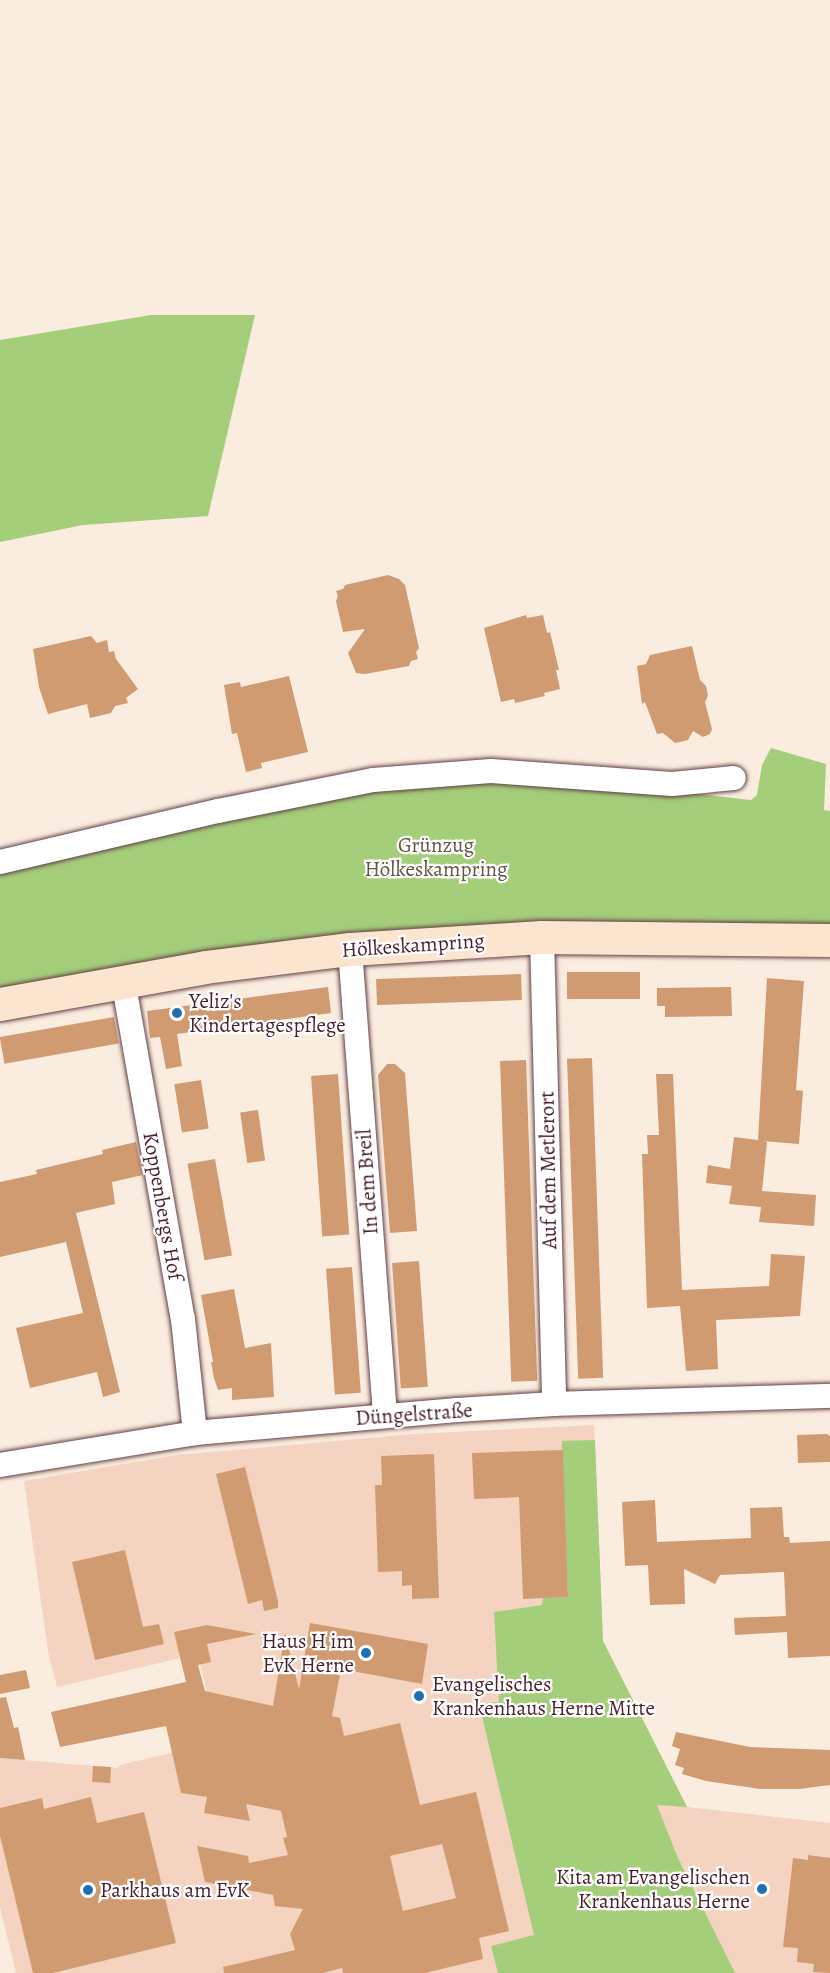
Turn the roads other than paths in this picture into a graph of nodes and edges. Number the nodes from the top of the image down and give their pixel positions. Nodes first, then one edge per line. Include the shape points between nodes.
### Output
1 (734, 778) dead end
2 (0, 862) edge
3 (542, 937) junction
4 (830, 940) edge
5 (350, 949) junction
6 (123, 980) junction
7 (0, 1004) edge
8 (830, 1396) edge
9 (554, 1404) junction
10 (386, 1416) junction
11 (195, 1433) junction
12 (0, 1465) edge

1 - 2 street via 672,784 491,771 373,780 218,811
3 - 4 street, Hölkeskampring
3 - 5 street, Hölkeskampring
3 - 9 street, Auf dem Metlerort
5 - 6 street, Hölkeskampring
5 - 10 street, In dem Breil
6 - 7 street, Hölkeskampring
6 - 11 street, Koppenbergs Hof via 181,1307
8 - 9 street, Düngelstraße
9 - 10 street, Düngelstraße
10 - 11 street, Düngelstraße
11 - 12 street, Düngelstraße

